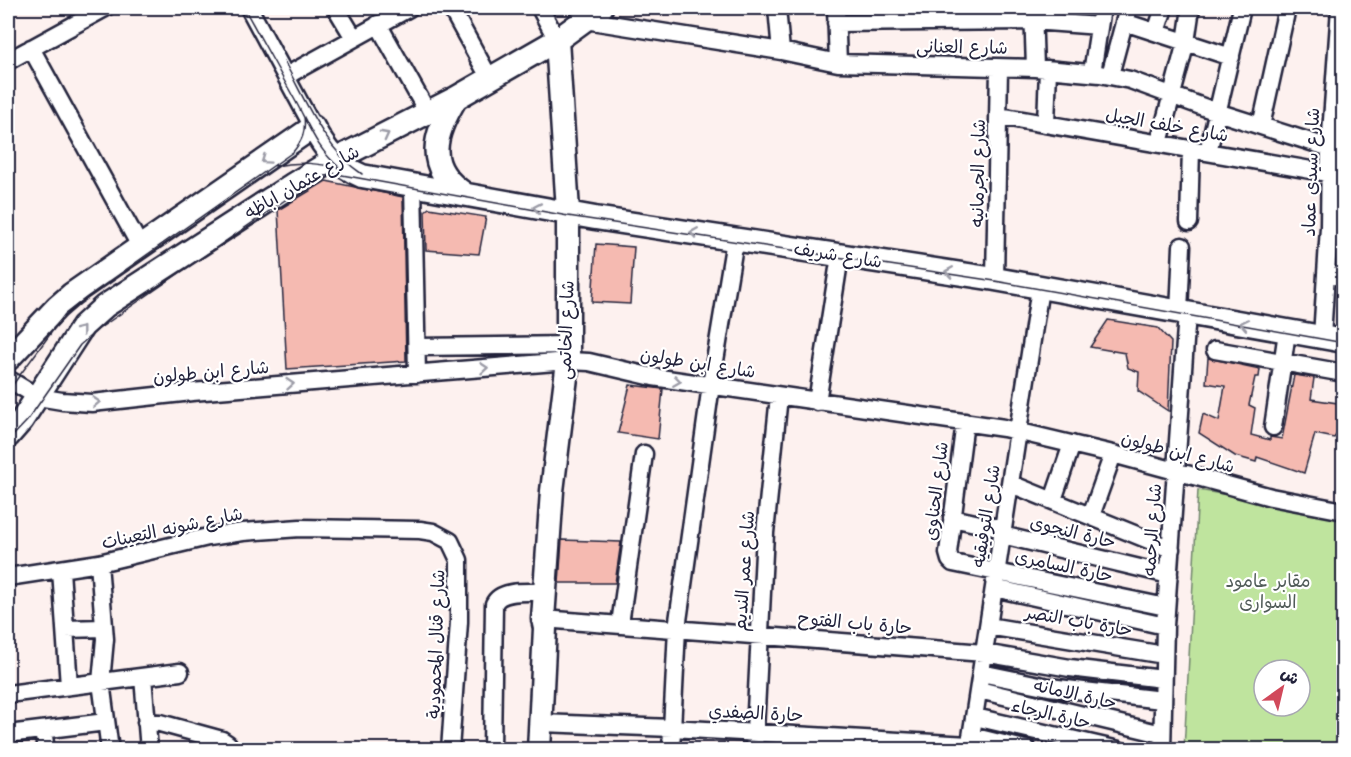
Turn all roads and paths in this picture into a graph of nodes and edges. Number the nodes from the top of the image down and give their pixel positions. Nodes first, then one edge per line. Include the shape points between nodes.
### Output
1 (105, 8) edge
2 (249, 8) edge
3 (336, 8) edge
4 (405, 8) edge
5 (451, 8) edge
6 (540, 8) edge
7 (777, 8) edge
8 (1102, 8) edge
9 (1164, 8) edge
10 (1191, 8) edge
11 (1242, 8) edge
12 (1287, 8) edge
13 (1341, 12) edge
14 (593, 14) edge
15 (1033, 14) edge
16 (836, 15) edge
17 (1126, 15) edge
18 (378, 24) junction
19 (1099, 26) junction
20 (1156, 33) junction
21 (354, 38) junction
22 (557, 40) junction
23 (1186, 42) junction
24 (31, 48) junction
25 (781, 51) junction
26 (1231, 57) junction
27 (8, 61) edge
28 (838, 63) junction
29 (999, 68) junction
30 (1041, 69) junction
31 (1092, 73) junction
32 (285, 75) junction
33 (1110, 75) junction
34 (490, 79) junction
35 (1173, 96) junction
36 (456, 98) junction
37 (1338, 103) edge
38 (1217, 112) junction
39 (428, 113) junction
40 (999, 116) junction
41 (1046, 124) junction
42 (1261, 126) junction
43 (313, 127) junction
44 (1337, 130) edge
45 (1159, 143) junction
46 (1330, 148) junction
47 (1191, 149) junction
48 (1208, 152) junction
49 (336, 161) junction
50 (1334, 184) edge
51 (413, 185) junction
52 (466, 194) junction
53 (568, 214) junction
54 (1189, 222) dead end
55 (1336, 228) edge
56 (735, 240) junction
57 (140, 246) junction
58 (1182, 246) dead end
59 (840, 256) junction
60 (1326, 275) junction
61 (1344, 277) edge
62 (995, 279) junction
63 (1040, 288) junction
64 (1183, 313) junction
65 (1287, 332) junction
66 (1333, 339) edge
67 (417, 347) junction
68 (1215, 350) dead end
69 (568, 353) junction
70 (8, 359) edge
71 (1283, 362) junction
72 (1338, 372) dead end
73 (417, 374) junction
74 (8, 379) edge
75 (711, 386) junction
76 (779, 396) junction
77 (38, 397) junction
78 (817, 402) junction
79 (965, 422) junction
80 (1273, 428) dead end
81 (1019, 431) junction
82 (8, 436) edge
83 (1072, 444) junction
84 (644, 454) dead end
85 (1113, 454) junction
86 (1176, 472) junction
87 (1011, 484) junction
88 (1344, 493) edge
89 (1053, 500) junction
90 (1342, 511) edge
91 (1091, 516) junction
92 (952, 518) junction
93 (1003, 532) junction
94 (450, 541) joint
95 (1171, 549) junction
96 (99, 563) junction
97 (953, 563) joint
98 (61, 570) junction
99 (1169, 575) junction
100 (8, 577) edge
101 (995, 580) junction
102 (545, 592) junction
103 (1166, 607) junction
104 (543, 619) junction
105 (620, 624) junction
106 (988, 626) junction
107 (1165, 626) junction
108 (104, 628) junction
109 (677, 628) junction
110 (65, 629) junction
111 (759, 635) junction
112 (984, 653) junction
113 (1164, 656) junction
114 (180, 672) dead end
115 (981, 673) junction
116 (143, 677) junction
117 (1163, 680) junction
118 (101, 682) junction
119 (69, 686) junction
120 (978, 690) junction
121 (8, 694) edge
122 (1162, 700) junction
123 (975, 717) junction
124 (106, 722) junction
125 (146, 722) junction
126 (541, 723) junction
127 (672, 728) junction
128 (43, 730) junction
129 (8, 734) edge
130 (754, 741) edge
131 (1162, 742) edge
132 (821, 743) edge
133 (970, 744) edge
134 (46, 750) edge
135 (110, 750) edge
136 (149, 750) edge
137 (229, 750) edge
138 (450, 750) edge
139 (492, 750) edge
140 (525, 750) edge
141 (539, 750) edge
142 (671, 750) edge
143 (1028, 750) edge
144 (1119, 750) edge

1 - 24 street
2 - 32 street
3 - 21 street
4 - 18 street
5 - 34 street
6 - 22 street
7 - 25 street
8 - 19 street
9 - 20 street
10 - 23 street
11 - 26 street
12 - 42 street
13 - 37 street, شارع سيدى عماد
14 - 22 main road, شارع عثمان اباظه
14 - 25 street, شارع العنانى
15 - 16 street
15 - 19 street
15 - 30 street
16 - 28 street
17 - 20 street
17 - 33 street
18 - 21 street
18 - 39 street
19 - 31 street
20 - 23 street
21 - 32 street
22 - 34 main road, شارع عثمان اباظه
22 - 53 main road, شارع الخاتمى
23 - 26 street
23 - 35 street
24 - 27 street
24 - 57 street
25 - 28 street, شارع العنانى
26 - 38 street
28 - 29 street, شارع العنانى
29 - 30 street, شارع العنانى
29 - 40 street, شارع الجرمانيه
30 - 31 street, شارع العنانى
30 - 41 street
31 - 33 street, شارع العنانى
32 - 43 street
33 - 35 street, شارع العنانى
34 - 36 main road, شارع عثمان اباظه
35 - 38 street, شارع العنانى
35 - 45 street
36 - 39 main road, شارع عثمان اباظه
36 - 52 main road via 440,129 436,157 441,171
37 - 44 street, شارع سيدى عماد
38 - 42 street, شارع العنانى
38 - 48 street
49 -> 39 main road, شارع عثمان اباظه
40 - 41 street, شارع خلف الجبل
40 - 62 street, شارع الجرمانيه
41 - 45 street, شارع خلف الجبل
42 - 46 street, شارع العنانى
43 - 49 main road
43 -> 57 main road, شارع عثمان اباظه
44 - 46 street, شارع سيدى عماد
45 - 47 street, شارع خلف الجبل
46 - 50 street, شارع سيدى عماد
47 - 48 street, شارع خلف الجبل
47 - 54 street
48 - 50 street, شارع خلف الجبل
49 - 51 main road, شارع شريف via 362,176
77 -> 49 main road, شارع عثمان اباظه via 83,326 105,306 268,200
50 - 55 street, شارع سيدى عماد
51 - 52 main road, شارع شريف
51 - 67 street
53 -> 52 main road, شارع شريف
56 -> 53 main road, شارع شريف
53 - 69 main road, شارع الخاتمى
55 - 60 street, شارع سيدى عماد
56 - 59 main road, شارع شريف
56 - 75 street
57 - 70 main road, شارع عثمان اباظه via 72,294
58 - 64 street, شارع الرحمه
62 -> 59 main road, شارع شريف
59 - 78 street
60 - 61 street
60 - 66 street, شارع سيدى عماد
62 - 63 main road, شارع شريف
63 - 64 main road, شارع شريف
63 - 81 street, شارع التوفيقيه
65 -> 64 main road, شارع شريف
64 - 86 street, شارع الرحمه
65 - 66 main road, شارع شريف
65 - 71 street
67 - 69 street
67 - 73 street
68 - 71 street
73 -> 69 street, شارع ابن طولون
69 -> 75 street, شارع ابن طولون via 653,377
69 - 102 main road, شارع الخاتمى
71 - 72 street
71 - 80 street
77 -> 73 street, شارع ابن طولون via 92,403
74 - 77 street
75 - 76 street, شارع ابن طولون
75 - 109 street
76 - 78 street, شارع ابن طولون
76 - 111 street, شارع عمر النديم
77 - 82 main road, شارع عثمان اباظه
78 - 79 street, شارع ابن طولون
79 - 81 street, شارع ابن طولون
79 - 92 street, شارع الحناوى
81 - 83 street, شارع ابن طولون
81 - 87 street, شارع التوفيقيه
83 - 85 street, شارع ابن طولون
83 - 89 street
84 - 105 street
85 - 86 street, شارع ابن طولون
85 - 91 street
86 - 90 street, شارع ابن طولون
86 - 95 street, شارع الرحمه
87 - 89 street
87 - 93 street, شارع التوفيقيه
88 - 90 street
89 - 91 street
91 - 95 street
92 - 93 street, حارة النجوى
92 - 97 street, شارع الحناوى via 948,557
93 - 99 street, حارة النجوى
93 - 101 street, شارع التوفيقيه
94 - 96 street, شارع شونه التعينات via 420,530 270,530 208,537
94 - 138 street, شارع قنال المحمودية via 459,560
95 - 99 street, شارع الرحمه
96 - 98 street, شارع شونه التعينات
96 - 108 street
97 - 101 street, حارة السامرى
98 - 100 street, شارع شونه التعينات
98 - 110 street
99 - 103 street, شارع الرحمه
101 - 103 street, حارة السامرى
101 - 106 street, شارع التوفيقيه
101 - 107 street
102 - 104 main road, شارع الخاتمى
102 - 139 street via 496,598
103 - 107 street, شارع الرحمه
104 - 105 street, حارة باب الفتوح
104 - 126 main road, شارع الخاتمى
104 - 140 main road, شارع الخاتمى via 537,631
105 - 109 street, حارة باب الفتوح
106 - 112 street, شارع التوفيقيه
106 - 113 street, حارة باب النصر
107 - 113 street, شارع الرحمه
108 - 110 street
108 - 118 street
109 - 111 street, حارة باب الفتوح
109 - 127 street
110 - 119 street
111 - 112 street, حارة باب الفتوح
111 - 130 street, شارع عمر النديم
112 - 115 street, شارع التوفيقيه
112 - 117 street, حارة باب الفتوح
113 - 117 street, شارع الرحمه
114 - 116 street
115 - 120 street, شارع التوفيقيه
115 - 122 street via 1049,687
116 - 118 street
116 - 125 street
117 - 122 street, شارع الرحمه
118 - 119 street
118 - 124 street
119 - 121 street
120 - 123 street, شارع التوفيقيه
120 - 131 street, حارة الامانه
122 - 131 street, شارع الرحمه
123 - 133 street, شارع التوفيقيه
123 - 144 street, حارة الرجاء
124 - 128 street
124 - 135 street
125 - 136 street
125 - 137 street via 222,740
126 - 127 street, حارة الصفدي
126 - 141 main road, شارع الخاتمى
127 - 130 street, حارة الصفدي
127 - 142 street
128 - 129 street
128 - 134 street
130 - 132 street, حارة الصفدي
132 - 133 street, حارة الصفدي
133 - 143 street, حارة الصفدي

